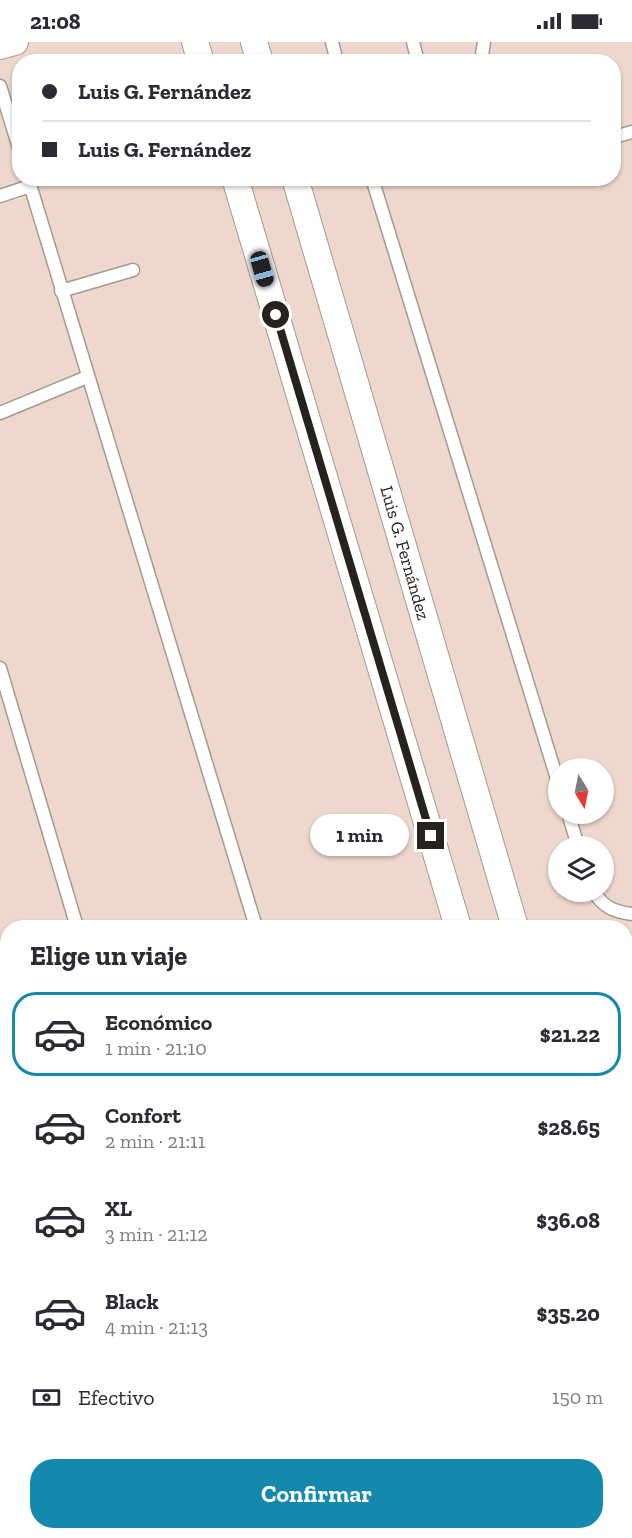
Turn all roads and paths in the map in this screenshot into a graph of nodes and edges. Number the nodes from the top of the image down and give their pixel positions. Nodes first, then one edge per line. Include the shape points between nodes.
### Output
1 (15, 42) edge
2 (0, 46) edge
3 (0, 86) edge
4 (12, 125) edge
5 (21, 186) edge
6 (30, 186) edge
7 (238, 186) edge
8 (297, 186) edge
9 (374, 186) edge
10 (0, 196) edge
11 (133, 270) dead end
12 (61, 291) junction
13 (87, 377) junction
14 (0, 413) edge
15 (0, 668) edge
16 (551, 758) edge
17 (601, 902) edge
18 (632, 914) edge
19 (75, 920) edge
20 (254, 920) edge
21 (456, 920) edge
22 (513, 920) edge

1 - 2 street
3 - 4 lane
5 - 10 lane
6 - 12 lane
7 - 21 street
8 - 22 street, Luis G. Fernández
9 - 16 lane
11 - 12 lane
12 - 13 lane
13 - 14 lane
13 - 20 lane
15 - 19 lane
17 - 18 lane via 616,912

